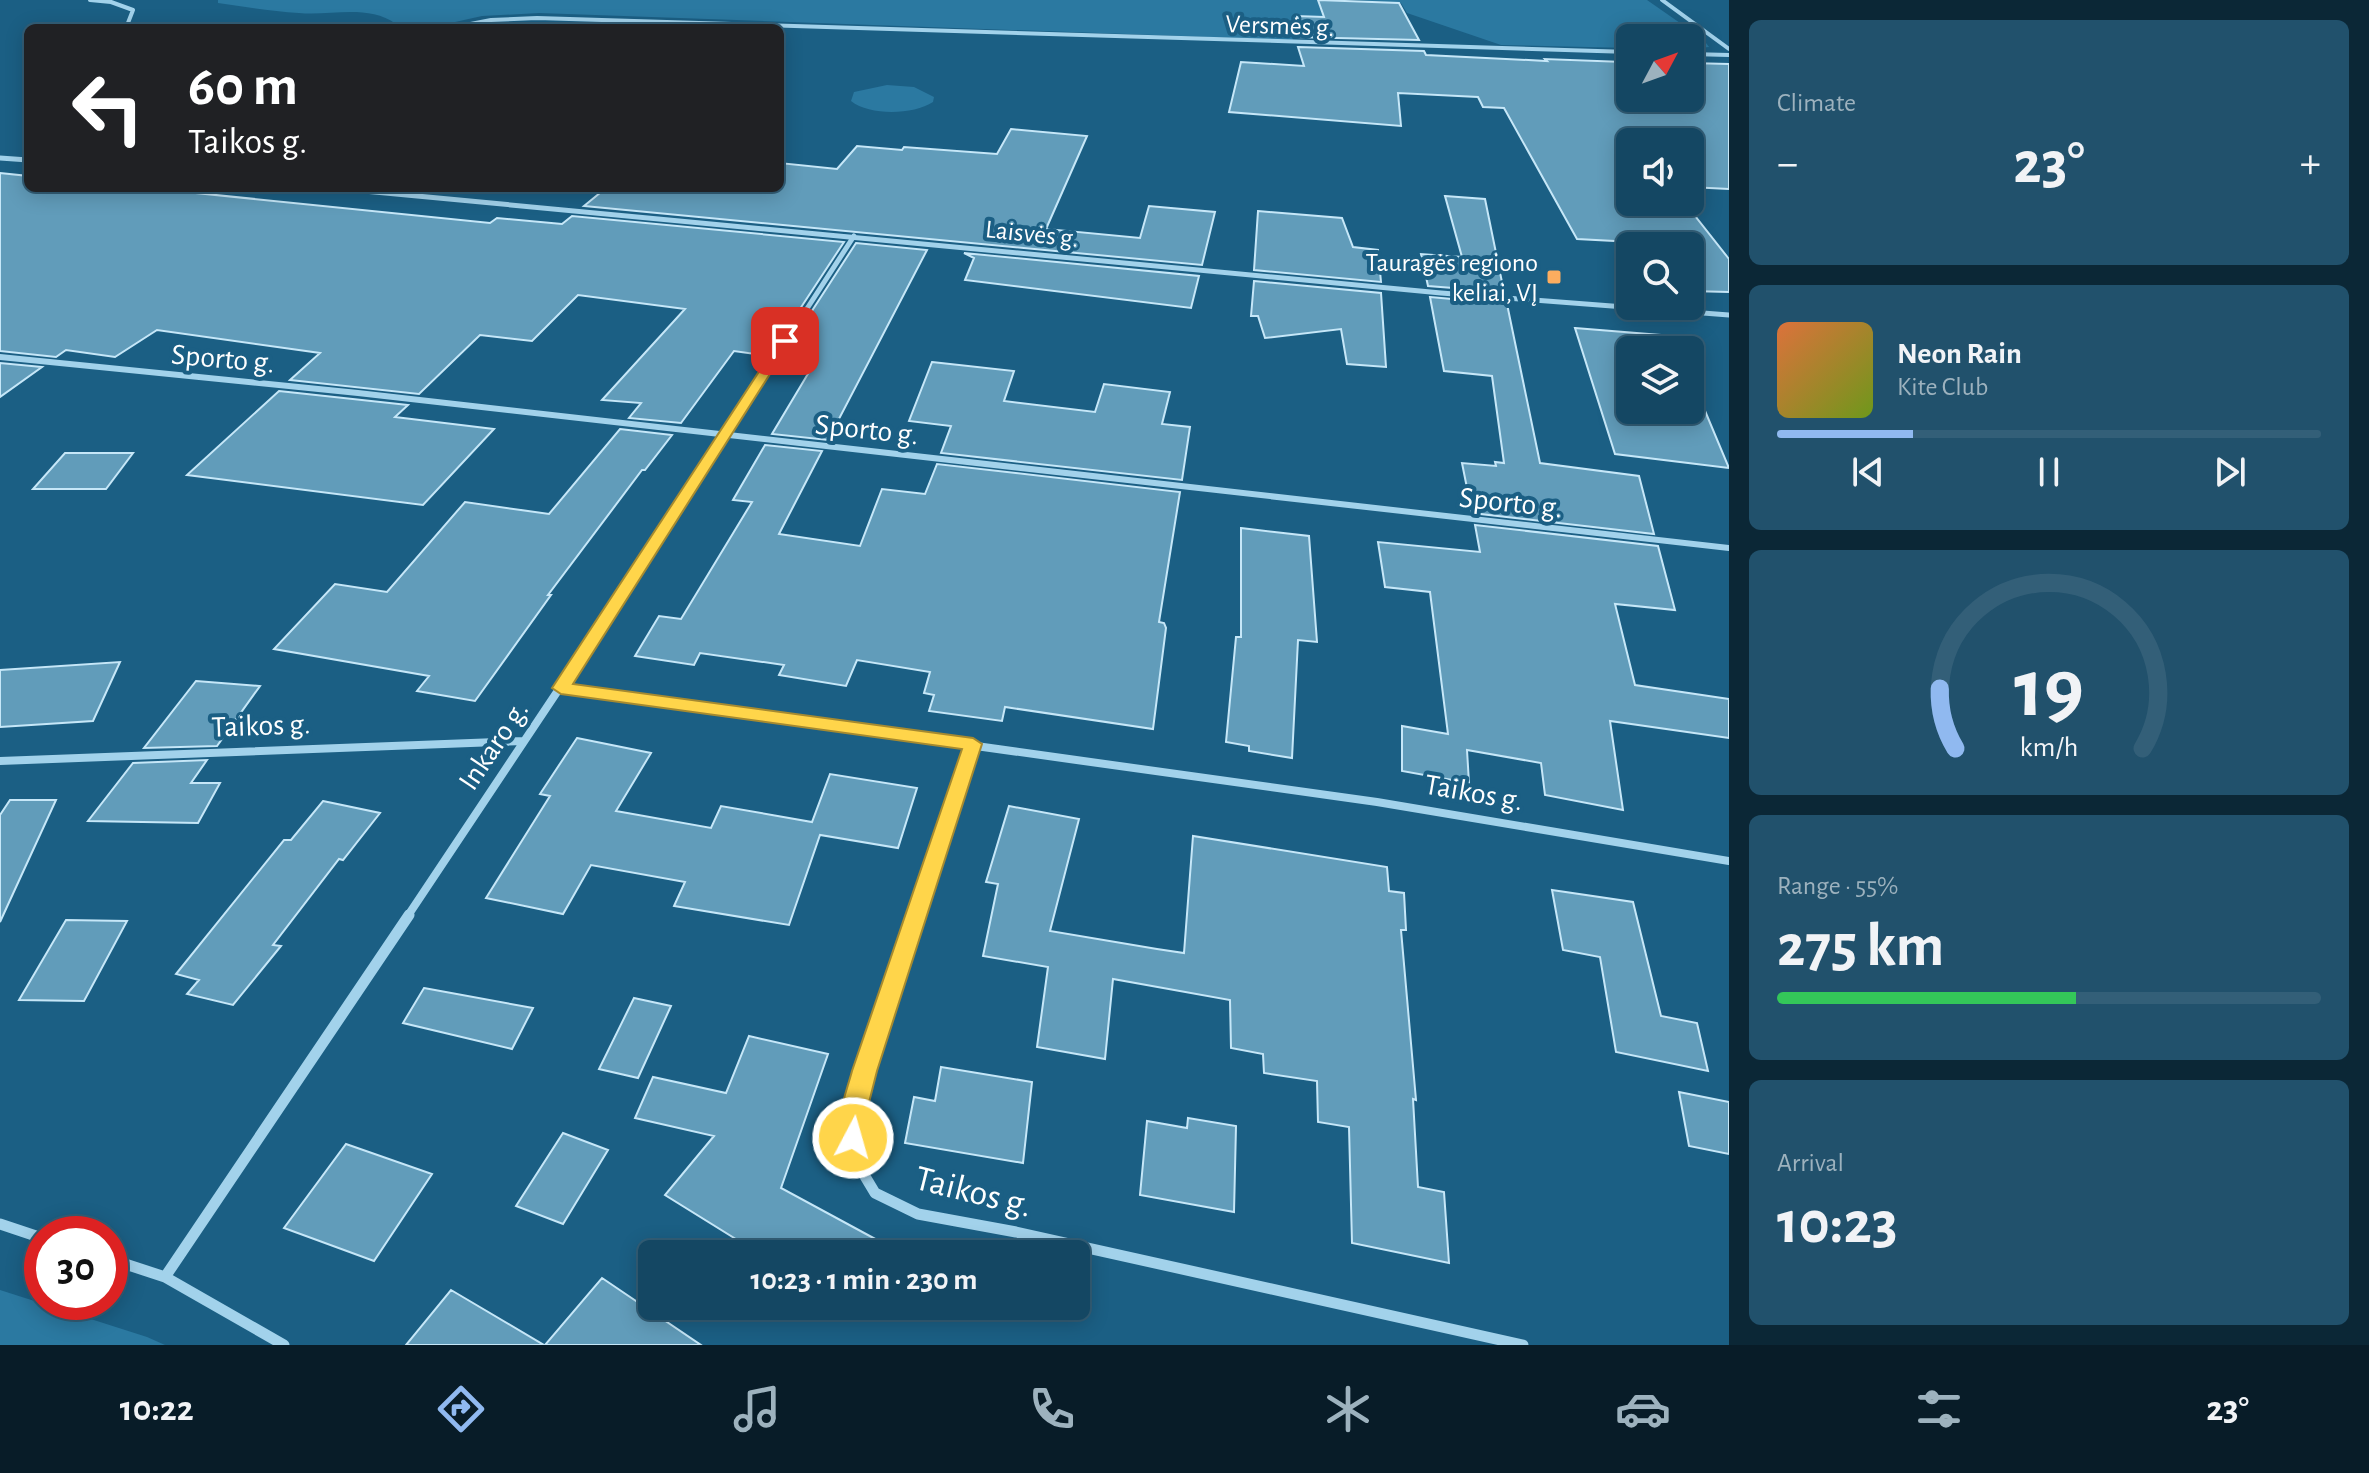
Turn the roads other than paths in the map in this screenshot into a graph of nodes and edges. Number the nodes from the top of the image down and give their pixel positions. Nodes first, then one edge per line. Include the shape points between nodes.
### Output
1 (90, 0) edge
2 (1662, 0) edge
3 (128, 24) edge
4 (470, 24) edge
5 (730, 24) edge
6 (784, 26) edge
7 (1616, 52) edge
8 (1729, 52) edge
9 (1704, 53) edge
10 (0, 158) edge
11 (24, 160) edge
12 (376, 192) edge
13 (854, 236) junction
14 (1729, 315) edge
15 (0, 357) edge
16 (723, 435) junction
17 (1729, 548) edge
18 (561, 688) junction
19 (524, 741) junction
20 (973, 744) junction
21 (0, 761) edge
22 (1729, 861) edge
23 (0, 1224) edge
24 (24, 1232) edge
25 (128, 1265) edge
26 (165, 1277) junction
27 (284, 1345) edge
28 (1523, 1345) edge

1 - 3 street via 133,10
2 - 8 street
4 - 5 street, Versmės g. via 537,18
6 - 7 street, Versmės g.
8 - 9 street
10 - 11 street
12 - 13 street, Laisvės g.
13 - 14 street, Laisvės g. via 1483,297
13 - 16 street, Inkaro g.
15 - 16 street, Sporto g.
16 - 17 street, Sporto g.
16 - 18 street, Inkaro g.
18 - 19 street, Inkaro g.
18 - 20 street, Taikos g.
19 - 21 street, Taikos g.
19 - 26 street, Inkaro g.
20 - 22 street, Taikos g. via 1377,802
20 - 28 street, Taikos g. via 853,1118 854,1158 875,1193 918,1214
23 - 24 street
25 - 26 street
26 - 27 street

